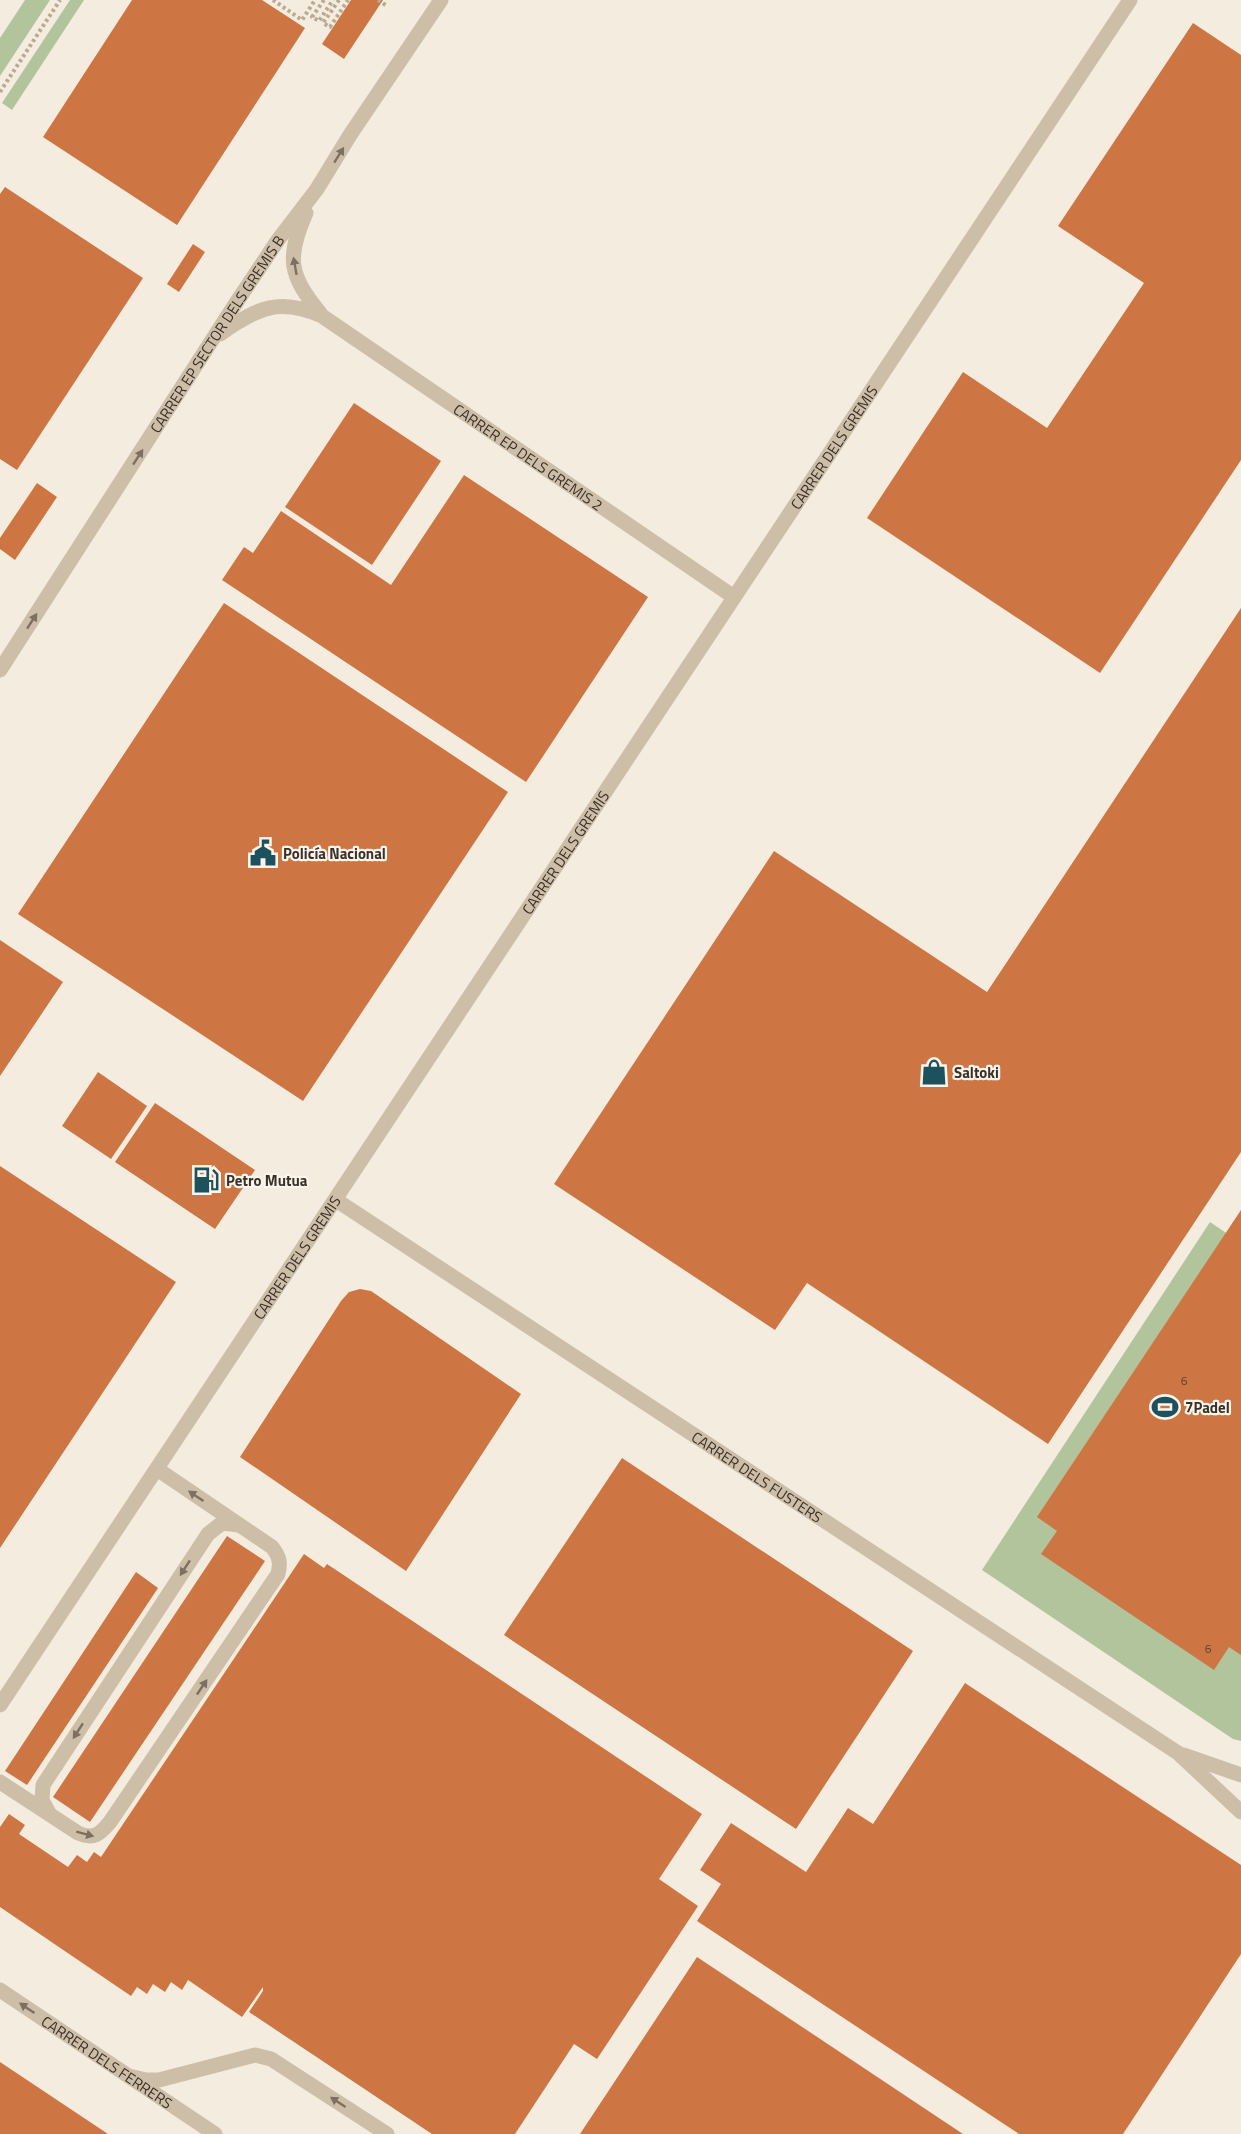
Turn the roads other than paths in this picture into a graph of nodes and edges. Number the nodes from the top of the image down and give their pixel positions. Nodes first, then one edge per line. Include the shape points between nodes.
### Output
1 (441, 0) edge
2 (1130, 0) edge
3 (317, 189) junction
4 (322, 316) junction
5 (215, 337) junction
6 (734, 597) junction
7 (0, 670) edge
8 (336, 1200) junction
9 (157, 1469) junction
10 (242, 1526) junction
11 (0, 1705) edge
12 (1178, 1753) junction
13 (1241, 1775) edge
14 (0, 1782) edge
15 (1241, 1812) edge
16 (51, 1815) junction
17 (0, 1990) edge
18 (129, 2076) junction
19 (215, 2134) edge
20 (387, 2134) edge

3 -> 1 street, CARRER EP SECTOR DELS GREMIS B
2 - 6 street, CARRER DELS GREMIS
4 -> 3 street via 298,281 293,259 295,238
3 - 5 street, CARRER EP SECTOR DELS GREMIS B via 278,240
4 - 5 street via 304,308 264,308
4 - 6 street, CARRER EP DELS GREMIS 2
7 -> 5 street, CARRER EP SECTOR DELS GREMIS B
6 - 8 street, CARRER DELS GREMIS
8 - 9 street, CARRER DELS GREMIS
8 - 12 street, CARRER DELS FUSTERS
10 -> 9 street
9 - 11 street, CARRER DELS GREMIS
10 -> 16 street via 222,1523 214,1528 189,1563 43,1785 42,1800
16 -> 10 street via 87,1837 96,1836 111,1822 278,1574 279,1555
12 - 13 street, CARRER DELS FUSTERS
12 - 15 street, CARRER DELS FUSTERS
14 - 16 street
18 -> 17 street, CARRER DELS FERRERS
18 - 19 street, CARRER DELS FERRERS
20 -> 18 street via 271,2058 255,2055 159,2080

